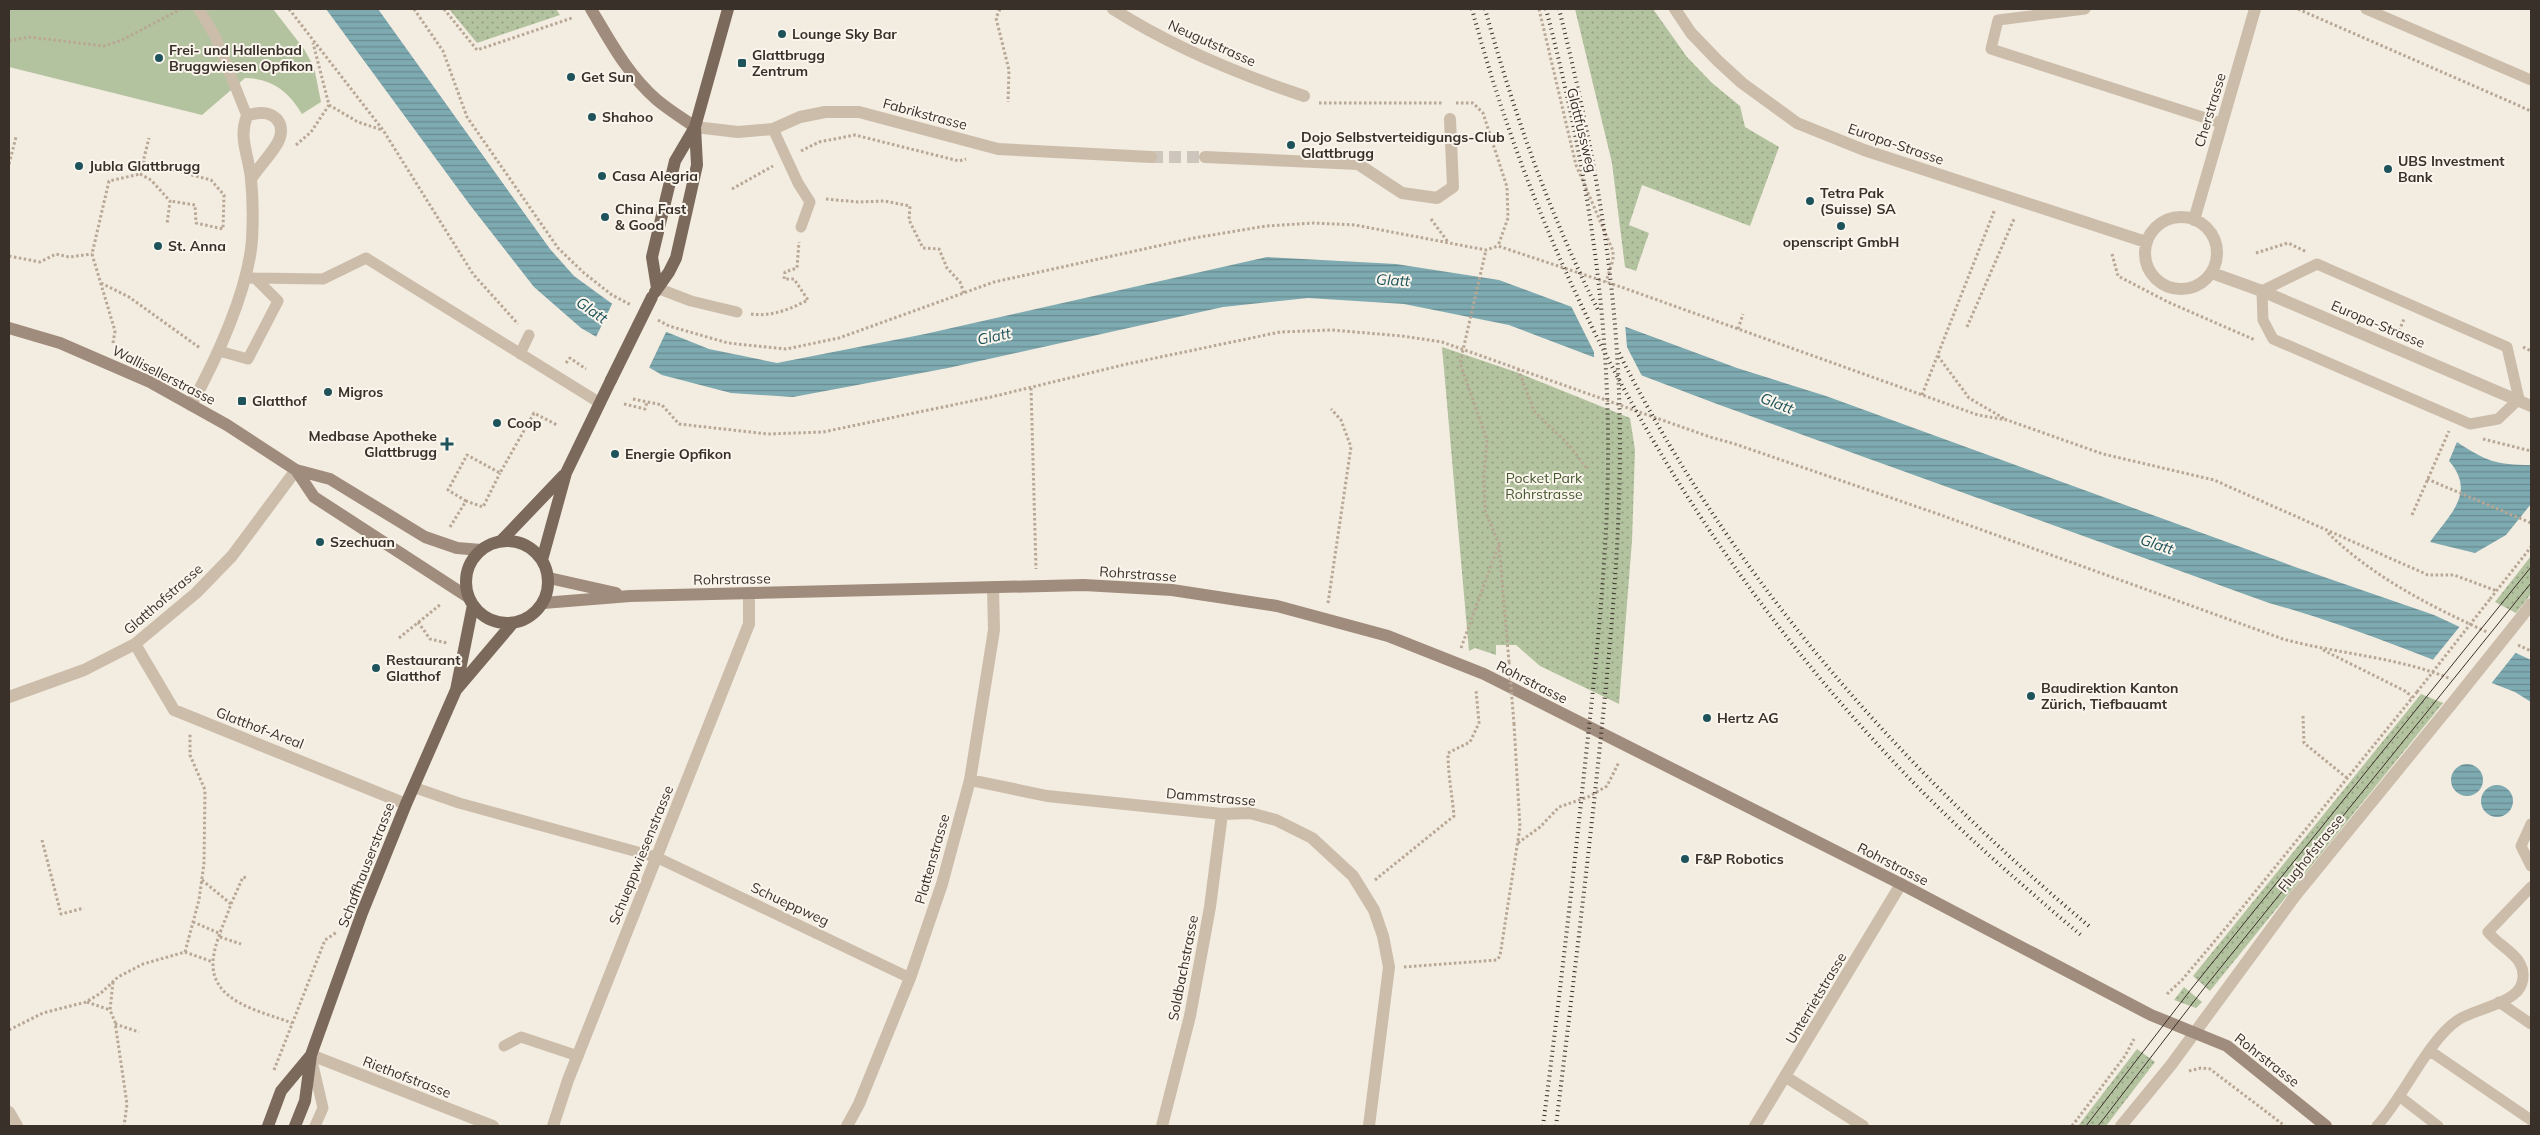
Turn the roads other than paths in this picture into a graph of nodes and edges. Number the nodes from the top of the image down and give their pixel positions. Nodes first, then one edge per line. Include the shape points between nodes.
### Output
1 (199, 9) edge
2 (591, 9) edge
3 (728, 9) edge
4 (1113, 9) edge
5 (1675, 9) edge
6 (2086, 9) edge
7 (2255, 9) edge
8 (2366, 9) edge
9 (2531, 80) edge
10 (1304, 96) road end
11 (247, 116) junction
12 (1450, 119) dead end
13 (2222, 123) junction
14 (695, 127) junction
15 (772, 129) junction
16 (1151, 157) tunnel mouth
17 (1205, 157) tunnel mouth
18 (251, 179) junction
19 (2194, 220) junction
20 (801, 227) road end
21 (2146, 242) junction
22 (2212, 272) junction
23 (250, 278) junction
24 (2262, 291) junction
25 (654, 292) junction
26 (737, 312) road end
27 (9, 328) edge
28 (529, 335) road end
29 (219, 351) junction
30 (520, 354) junction
31 (2519, 399) junction
32 (600, 403) junction
33 (191, 405) junction
34 (2531, 406) edge
35 (296, 470) junction
36 (566, 473) junction
37 (501, 541) junction
38 (481, 550) junction
39 (542, 560) junction
40 (549, 578) junction
41 (993, 587) junction
42 (749, 593) junction
43 (630, 596) junction
44 (470, 601) junction
45 (544, 603) junction
46 (2531, 604) edge
47 (512, 624) junction
48 (135, 644) junction
49 (456, 690) junction
50 (9, 697) edge
51 (970, 780) junction
52 (413, 787) junction
53 (406, 804) junction
54 (1222, 814) junction
55 (2531, 824) edge
56 (656, 857) junction
57 (2531, 866) edge
58 (1901, 884) junction
59 (2531, 887) edge
60 (2526, 965) edge
61 (910, 978) junction
62 (2499, 1002) junction
63 (2531, 1024) edge
64 (2194, 1033) junction
65 (504, 1046) dead end
66 (2430, 1051) junction
67 (310, 1055) junction
68 (578, 1056) junction
69 (1786, 1078) junction
70 (2399, 1096) junction
71 (9, 1112) edge
72 (2531, 1120) edge
73 (17, 1126) edge
74 (268, 1126) edge
75 (295, 1126) edge
76 (315, 1126) edge
77 (493, 1126) edge
78 (553, 1126) edge
79 (847, 1126) edge
80 (1162, 1126) edge
81 (1369, 1126) edge
82 (1754, 1126) edge
83 (1863, 1126) edge
84 (2121, 1126) edge
85 (2326, 1126) edge
86 (2377, 1126) edge
87 (2438, 1126) edge

1 - 11 lane via 215,36
2 - 14 main road via 638,82
3 - 14 main road
4 - 10 street, Neugutstrasse via 1150,32
5 - 21 street, Europa-Strasse via 1692,33 1724,67 1797,123 1864,150
6 - 13 lane via 1998,20 1991,50
7 - 13 street, Cherstrasse
8 - 9 lane
11 - 18 street via 242,128
11 - 18 street via 259,111 272,113 278,120 280,132 276,147
12 - 17 street via 1453,186 1437,198 1402,193 1358,164
13 - 19 street, Cherstrasse
14 - 15 street, Fabrikstrasse via 738,132
14 - 25 main road via 674,160 652,257
14 - 25 main road via 697,165 681,235 669,272
15 - 16 street, Fabrikstrasse via 800,117 825,112 859,112 998,149
15 - 20 lane via 810,202
18 - 23 street
19 - 21 street via 2183,217 2160,224
19 - 22 street via 2203,225 2215,242 2216,263
21 - 22 street via 2146,265 2152,275 2171,288 2194,287
22 - 24 street, Europa-Strasse
23 - 29 street
23 - 29 lane via 278,301 248,359
23 - 30 lane via 323,280 366,258
24 - 31 street, Europa-Strasse
24 - 31 lane via 2317,264 2507,347
24 - 31 lane via 2263,320 2273,339 2470,424 2498,420
25 - 26 lane
25 - 32 main road, bridge
27 - 33 main road, Wallisellerstrasse via 60,343 106,362
28 - 30 lane
29 - 33 street
30 - 32 lane
31 - 34 street, Europa-Strasse
32 - 36 main road
33 - 35 main road, Wallisellerstrasse
35 - 38 main road, Wallisellerstrasse via 330,479 433,540 457,548
35 - 44 main road, Wallisellerstrasse via 314,497
35 - 48 street, Glatthofstrasse via 232,556 196,594
36 - 37 main road
36 - 39 main road
37 - 38 main road
37 - 39 main road via 524,544
38 - 44 main road, Schaffhauserstrasse via 466,576
39 - 40 main road
40 - 43 main road, Rohrstrasse
40 - 45 main road
41 - 42 main road, Rohrstrasse
41 - 51 street, Plattenstrasse via 994,630
41 - 58 main road, Rohrstrasse via 1084,585 1172,590 1277,606 1388,636 1484,674
42 - 43 main road, Rohrstrasse
42 - 56 street, Schueppwiesenstrasse via 749,624
43 - 45 main road, Rohrstrasse
44 - 47 main road via 490,620
44 - 49 main road, Schaffhauserstrasse
45 - 47 main road, Schaffhauserstrasse via 530,617
46 - 64 street, Flughofstrasse, bridge via 2295,896
47 - 49 main road, Schaffhauserstrasse
48 - 50 street, Glatthofstrasse via 84,670
48 - 53 street, Glatthof-Areal via 174,710
49 - 52 main road, Schaffhauserstrasse
51 - 54 street, Dammstrasse via 1047,796
51 - 61 street, Plattenstrasse via 942,884
52 - 53 main road, Schaffhauserstrasse
52 - 56 lane, Schueppweg
53 - 67 main road, Schaffhauserstrasse
54 - 80 street, Soldbachstrasse via 1210,907 1191,1007
54 - 81 street, Dammstrasse via 1250,813 1296,829 1327,850 1353,876 1374,910 1389,967
55 - 57 lane via 2521,846
56 - 61 lane, Schueppweg
56 - 68 street, Schueppwiesenstrasse
58 - 64 main road, Rohrstrasse via 2139,1009
58 - 69 street, Unterrietstrasse
59 - 60 lane via 2488,932
60 - 62 lane via 2517,992
61 - 79 street, Plattenstrasse
62 - 63 lane
62 - 66 lane via 2458,1020
64 - 84 street, Flughofstrasse
64 - 85 main road, Rohrstrasse via 2227,1046
65 - 68 lane via 521,1037
66 - 70 lane
66 - 72 lane
67 - 74 main road, Schaffhauserstrasse via 281,1091
67 - 75 main road, Schaffhauserstrasse via 305,1101
67 - 76 lane via 322,1108
67 - 77 street, Riethofstrasse
68 - 78 street, Schueppwiesenstrasse
69 - 82 street, Unterrietstrasse
69 - 83 street
70 - 86 lane
70 - 87 lane
71 - 73 street

